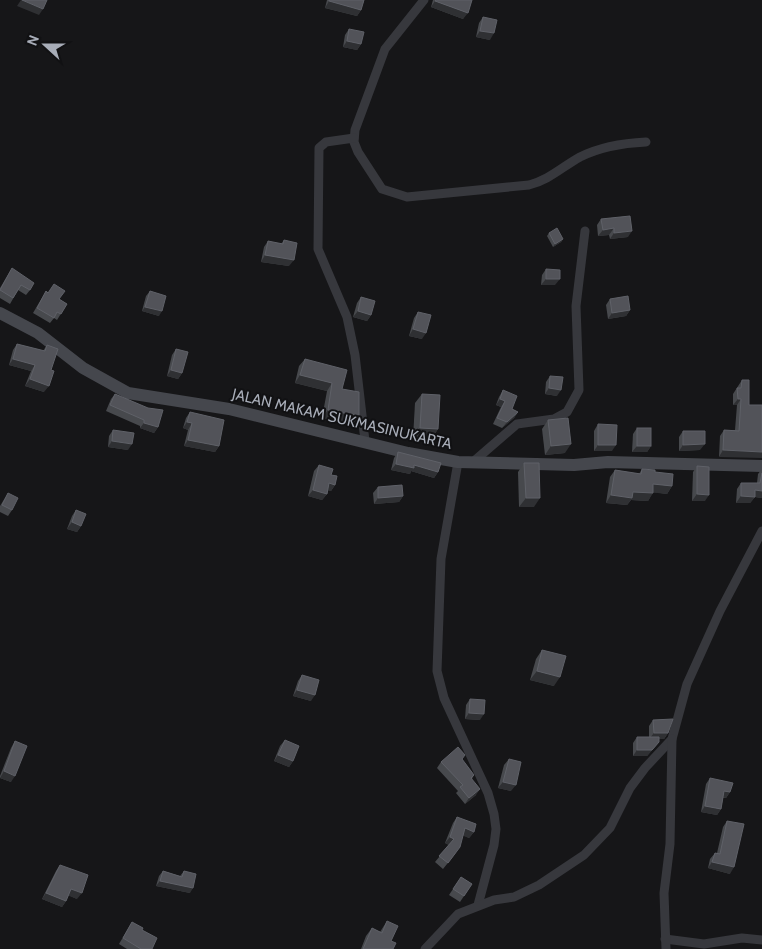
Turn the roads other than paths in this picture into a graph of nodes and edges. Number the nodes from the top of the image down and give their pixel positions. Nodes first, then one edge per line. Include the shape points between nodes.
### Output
1 (424, 0) edge
2 (354, 138) junction
3 (646, 142) dead end
4 (586, 231) dead end
5 (0, 313) edge
6 (365, 441) junction
7 (458, 462) junction
8 (473, 462) junction
9 (762, 466) edge
10 (762, 531) edge
11 (672, 739) junction
12 (478, 905) junction
13 (665, 939) junction
14 (762, 940) edge
15 (425, 949) edge
16 (666, 949) edge

1 - 2 street via 385,49
2 - 3 street via 358,152 382,188 407,197 529,186 545,181 582,156 626,143
2 - 6 street via 326,142 319,148 318,249 347,317
4 - 8 street via 576,306 577,397 567,412 554,419 517,424
5 - 6 street, JALAN MAKAM SUKMASINUKARTA via 38,333 83,368 128,393 229,409
6 - 7 street, JALAN MAKAM SUKMASINUKARTA
7 - 8 street, JALAN MAKAM SUKMASINUKARTA
7 - 12 street via 441,559 437,671 444,698 488,793 494,814 494,845
8 - 9 street, JALAN MAKAM SUKMASINUKARTA
10 - 11 street via 720,611 687,684
11 - 12 street via 630,788 610,828 584,855 539,885 514,897
11 - 13 street via 670,844 664,893
12 - 15 street via 458,914
13 - 14 street via 704,944 742,938
13 - 16 street

